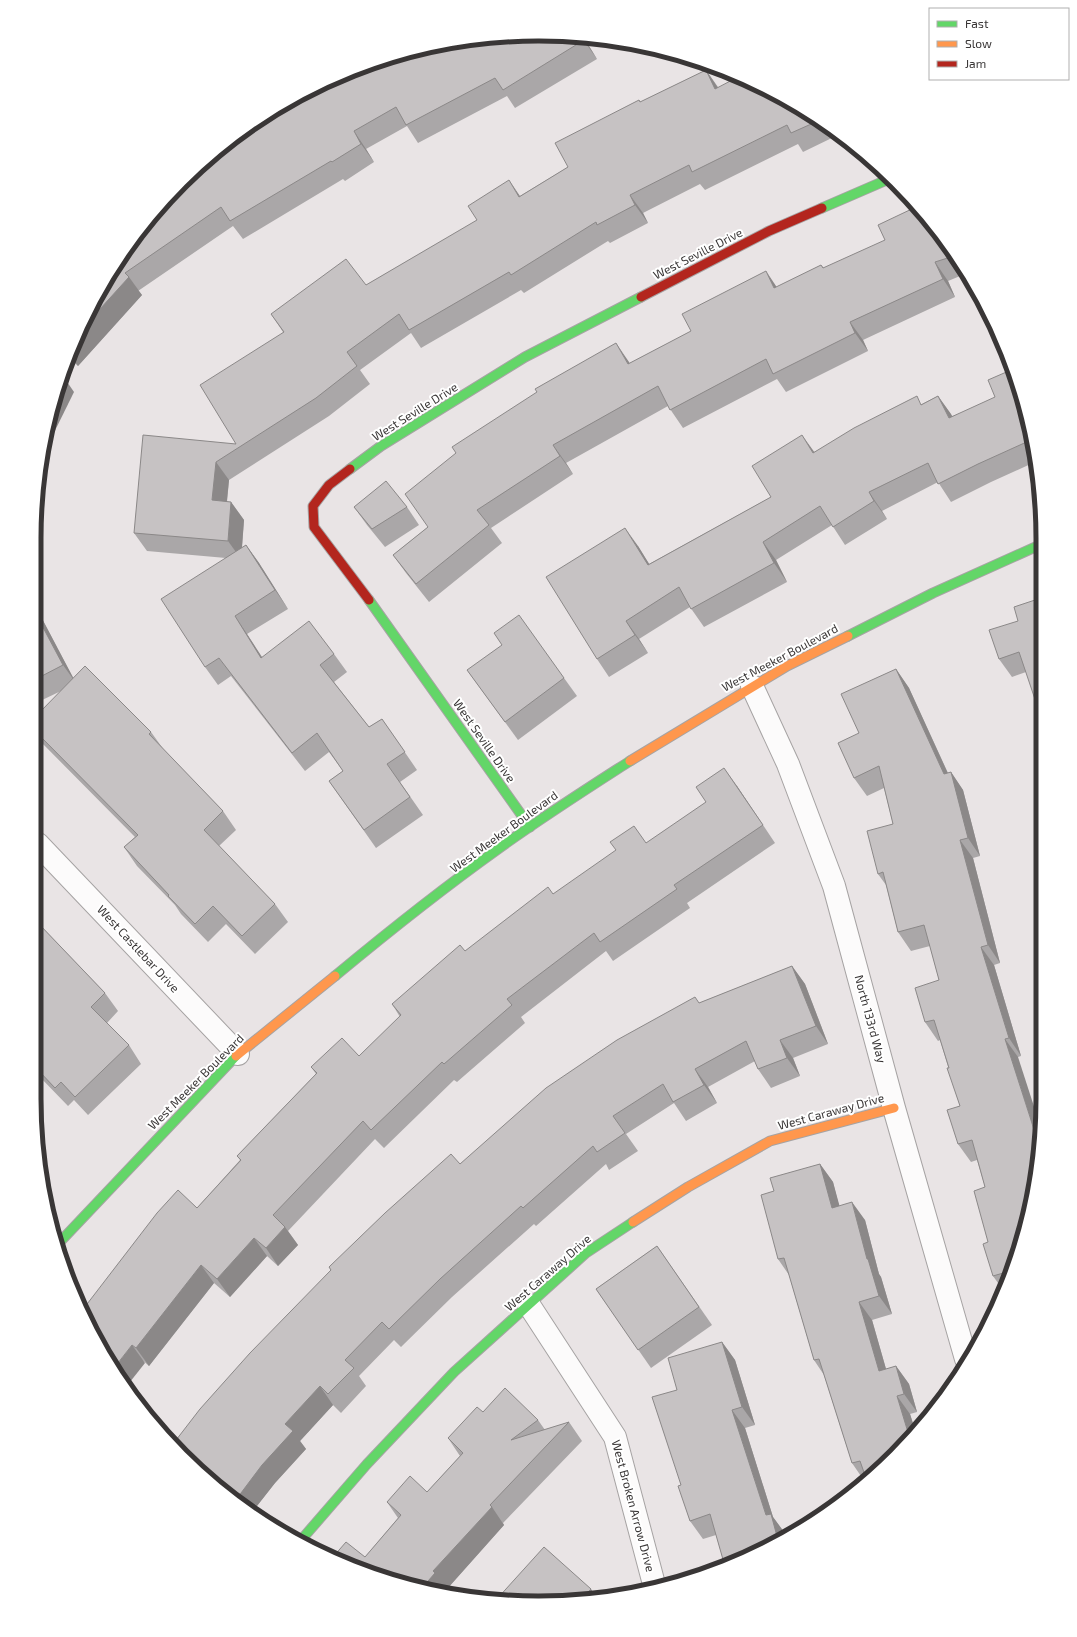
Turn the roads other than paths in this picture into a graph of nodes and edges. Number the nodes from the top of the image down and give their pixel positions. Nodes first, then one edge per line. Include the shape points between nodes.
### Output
1 (884, 181) edge
2 (1036, 547) edge
3 (752, 686) junction
4 (530, 827) junction
5 (41, 847) edge
6 (238, 1054) junction
7 (894, 1108) junction
8 (62, 1240) edge
9 (529, 1305) junction
10 (965, 1354) edge
11 (304, 1537) edge
12 (653, 1582) edge

1 - 4 street, West Seville Drive via 769,231 525,357 382,446 329,485 313,506 314,527 365,594
2 - 3 street, West Meeker Boulevard via 933,593
3 - 4 street, West Meeker Boulevard via 642,753
3 - 7 street, North 133rd Way via 788,764 834,886
4 - 6 street, West Meeker Boulevard via 384,936
5 - 6 street, West Castlebar Drive
6 - 8 street, West Meeker Boulevard
7 - 9 street, West Caraway Drive via 770,1141 688,1187 586,1253
7 - 10 street, North 133rd Way
9 - 11 street, West Caraway Drive via 454,1372 367,1464
9 - 12 street, West Broken Arrow Drive via 615,1437

